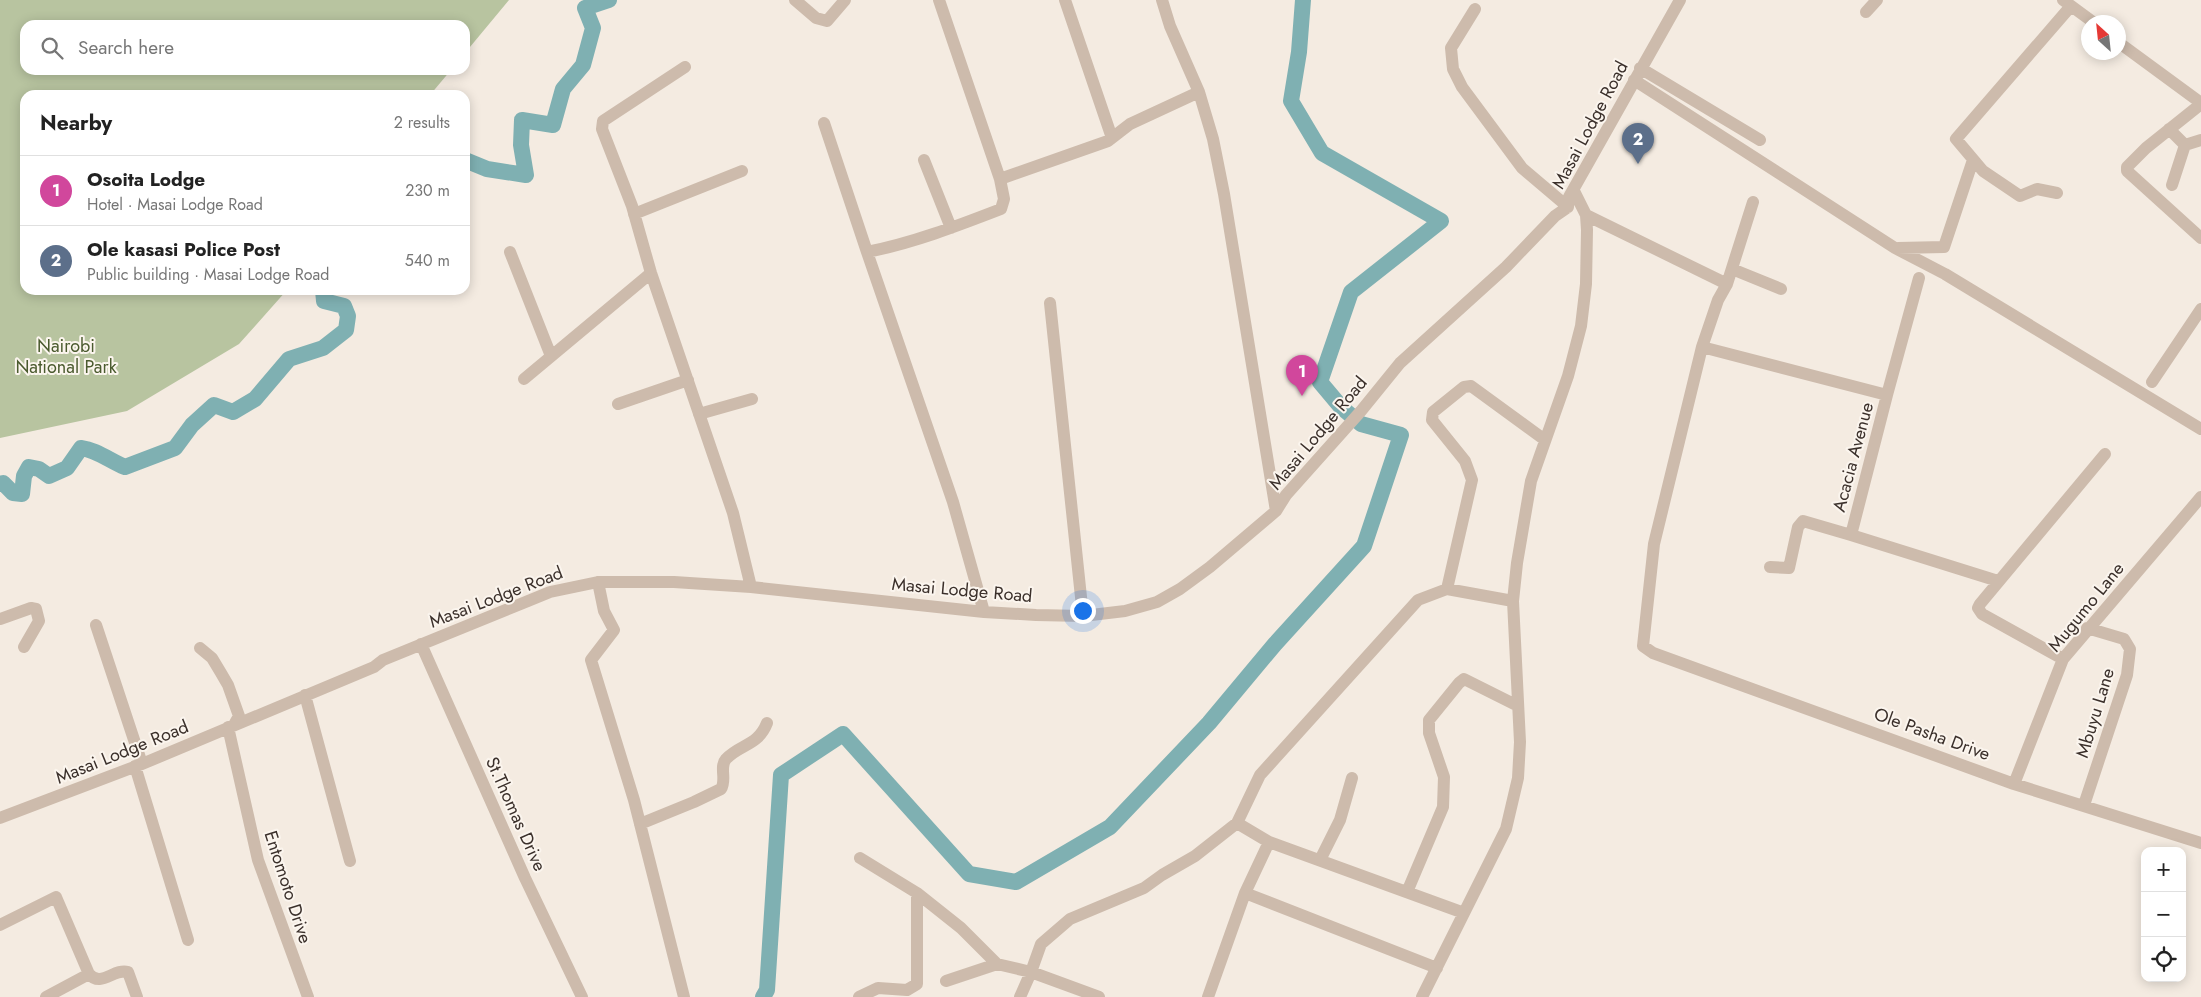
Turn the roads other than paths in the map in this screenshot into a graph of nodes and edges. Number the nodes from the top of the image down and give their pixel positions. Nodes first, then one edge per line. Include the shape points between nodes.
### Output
1 (795, 0) edge
2 (845, 0) edge
3 (939, 0) edge
4 (1065, 0) edge
5 (1162, 0) edge
6 (1680, 0) edge
7 (1877, 0) edge
8 (2067, 3) edge
9 (1476, 9) dead end
10 (1866, 12) dead end
11 (2083, 15) edge
12 (2126, 48) edge
13 (685, 67) dead end
14 (1640, 68) junction
15 (1634, 80) junction
16 (1198, 92) junction
17 (2201, 104) edge
18 (824, 122) dead end
19 (2169, 129) junction
20 (1112, 138) junction
21 (1760, 140) dead end
22 (2201, 140) edge
23 (2185, 145) junction
24 (924, 160) dead end
25 (1973, 160) junction
26 (742, 171) dead end
27 (1000, 179) junction
28 (2172, 185) dead end
29 (1574, 191) junction
30 (2057, 193) dead end
31 (1753, 202) dead end
32 (1568, 207) junction
33 (634, 214) junction
34 (1586, 215) junction
35 (950, 228) junction
36 (2201, 238) edge
37 (1895, 248) junction
38 (510, 252) dead end
39 (867, 252) junction
40 (1732, 269) junction
41 (651, 273) junction
42 (1919, 278) dead end
43 (1727, 284) junction
44 (1781, 289) dead end
45 (1050, 303) dead end
46 (2201, 309) edge
47 (1702, 347) junction
48 (551, 356) junction
49 (524, 379) dead end
50 (688, 380) junction
51 (2152, 382) dead end
52 (1887, 395) junction
53 (752, 399) dead end
54 (618, 404) dead end
55 (699, 414) junction
56 (2201, 429) edge
57 (1545, 440) junction
58 (2105, 454) dead end
59 (2201, 497) edge
60 (1276, 511) junction
61 (1851, 534) junction
62 (1770, 567) dead end
63 (1998, 581) junction
64 (598, 582) junction
65 (751, 587) junction
66 (1447, 589) junction
67 (1514, 601) junction
68 (984, 612) junction
69 (1083, 616) junction
70 (0, 619) edge
71 (96, 625) dead end
72 (2087, 628) junction
73 (421, 644) junction
74 (24, 647) dead end
75 (200, 648) dead end
76 (2063, 659) junction
77 (306, 695) junction
78 (1518, 706) junction
79 (766, 724) dead end
80 (231, 726) junction
81 (138, 765) junction
82 (1352, 778) dead end
83 (2014, 784) junction
84 (2084, 805) junction
85 (0, 818) edge
86 (1237, 823) junction
87 (640, 824) junction
88 (1270, 842) junction
89 (2201, 843) edge
90 (860, 858) dead end
91 (1320, 860) junction
92 (350, 862) dead end
93 (916, 892) junction
94 (1407, 892) junction
95 (1244, 893) junction
96 (1464, 913) junction
97 (0, 925) edge
98 (188, 940) dead end
99 (997, 964) junction
100 (1436, 968) junction
101 (1031, 972) junction
102 (89, 974) junction
103 (946, 981) dead end
104 (906, 994) edge
105 (46, 997) edge
106 (137, 997) edge
107 (308, 997) edge
108 (582, 997) edge
109 (684, 997) edge
110 (859, 997) edge
111 (1020, 997) edge
112 (1099, 997) edge
113 (1208, 997) edge
114 (1422, 997) edge

1 - 2 street via 816,18 827,21
3 - 27 street
4 - 20 street
5 - 16 street
6 - 14 street, Masai Lodge Road
7 - 10 street
8 - 11 street
8 - 25 street via 1956,139
9 - 32 street via 1451,48 1453,69 1462,88 1522,168
12 - 17 street
13 - 33 street via 603,121 602,129
14 - 15 street, Masai Lodge Road
14 - 21 street
15 - 29 street, Masai Lodge Road
15 - 37 street
16 - 20 street via 1138,120
16 - 60 street via 1213,139 1224,194
17 - 19 street
18 - 39 street
19 - 23 street
19 - 36 street via 2129,162 2127,171
20 - 27 street
22 - 23 street
23 - 28 street
24 - 35 street
25 - 30 street via 1983,171 2020,196 2037,189
25 - 37 street via 1944,247
26 - 33 street
27 - 35 street via 1004,199 1001,209
29 - 32 street, Masai Lodge Road via 1569,197
29 - 34 street
31 - 40 street
32 - 60 street, Masai Lodge Road via 1555,216 1506,268 1400,363 1286,495
33 - 41 street
34 - 43 street
34 - 57 street via 1586,284 1581,326 1568,376
35 - 39 street
37 - 56 street via 1945,274
38 - 48 street
39 - 68 street via 953,502
40 - 43 street
40 - 44 street
41 - 48 street
41 - 50 street
42 - 52 street
43 - 47 street
45 - 69 street
46 - 51 street
47 - 52 street, Acacia Avenue
47 - 83 street, Ole Pasha Drive via 1654,544 1643,646 1653,653
48 - 49 street
50 - 54 street
50 - 55 street
52 - 61 street, Acacia Avenue
53 - 55 street
55 - 65 street via 733,513
57 - 66 street via 1471,386 1464,387 1433,412 1432,420 1465,461 1472,480
57 - 67 street via 1531,481 1520,536
58 - 63 street
59 - 72 street, Mugumo Lane
60 - 69 street, Masai Lodge Road via 1210,567 1157,602 1125,611
61 - 62 street via 1803,521 1798,527 1789,568
61 - 63 street, Acacia Avenue
63 - 76 street via 1978,608 1982,614
64 - 65 street, Masai Lodge Road
64 - 73 street, Masai Lodge Road via 550,592
64 - 87 street via 604,611 614,630 591,660
65 - 68 street, Masai Lodge Road
66 - 67 street
66 - 86 street via 1418,600 1374,647 1260,775
67 - 78 street
68 - 69 street, Masai Lodge Road
70 - 74 street via 36,609 39,621
71 - 81 street
72 - 76 street, Mugumo Lane
72 - 84 street, Mbuyu Lane via 2124,639 2130,649 2127,675
73 - 77 street, Masai Lodge Road
73 - 108 street, St.Thomas Drive
75 - 80 street, Entomoto Drive via 212,658 228,685 239,716
76 - 83 street, Mugumo Lane
77 - 80 street, Masai Lodge Road
77 - 92 street
78 - 94 street via 1464,680 1429,720 1429,733 1444,777 1444,807
78 - 96 street via 1519,769 1512,808 1506,829
79 - 87 street via 757,740 727,758 721,789
80 - 81 street, Masai Lodge Road
80 - 107 street, Entomoto Drive via 258,860
81 - 85 street, Masai Lodge Road
81 - 98 street
82 - 91 street via 1340,820
83 - 84 street, Ole Pasha Drive
84 - 89 street, Ole Pasha Drive
86 - 88 street
86 - 101 street via 1195,856 1144,888 1070,919 1041,944
87 - 109 street
88 - 91 street
88 - 95 street
90 - 93 street
91 - 94 street
93 - 99 street via 961,928
93 - 104 street via 917,984
94 - 96 street
95 - 100 street
95 - 113 street
96 - 100 street
97 - 102 street via 56,897
99 - 101 street
99 - 103 street
100 - 114 street
101 - 111 street
101 - 112 street
102 - 105 street
102 - 106 street via 102,980 124,970 128,972
104 - 110 street via 878,988

